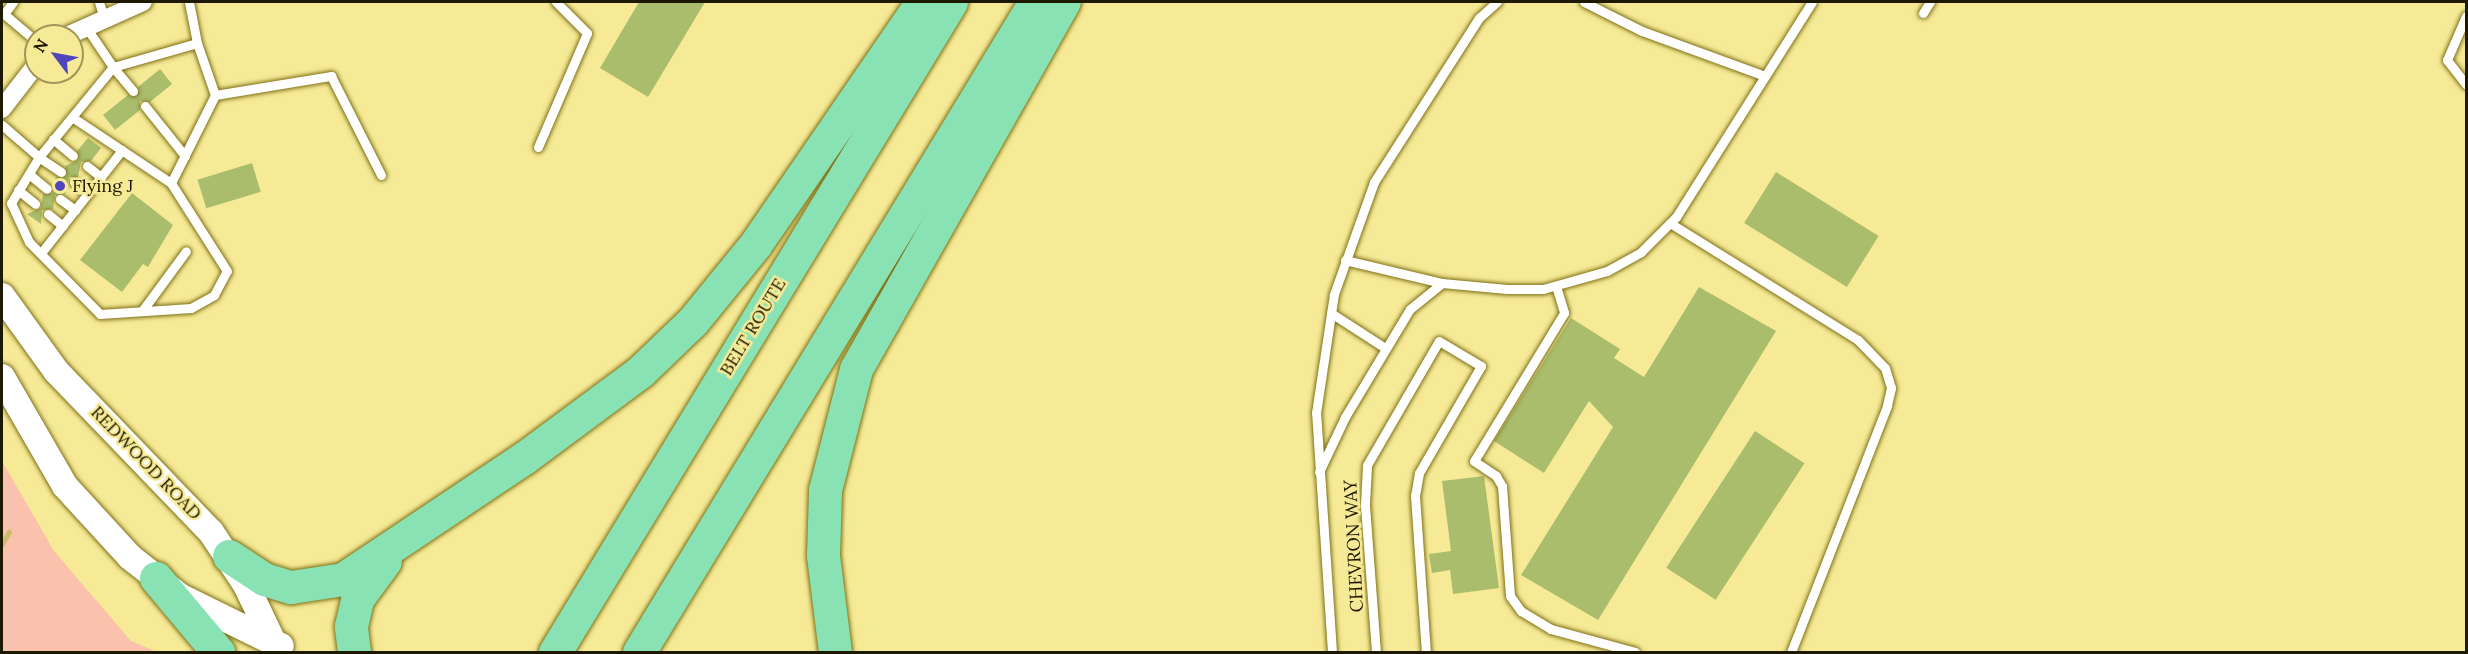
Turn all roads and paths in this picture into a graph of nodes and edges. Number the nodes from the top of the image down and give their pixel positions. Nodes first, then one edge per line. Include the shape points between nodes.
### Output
1 (13, 2) edge
2 (142, 2) edge
3 (189, 2) edge
4 (556, 2) edge
5 (922, 2) edge
6 (951, 2) edge
7 (1035, 2) edge
8 (1064, 2) edge
9 (1497, 2) edge
10 (1584, 2) edge
11 (1812, 2) edge
12 (1930, 2) edge
13 (101, 8) edge
14 (1923, 13) dead end
15 (2466, 16) edge
16 (85, 25) joint
17 (24, 31) edge
18 (197, 43) junction
19 (113, 67) junction
20 (1765, 76) junction
21 (24, 81) edge
22 (2466, 84) edge
23 (133, 91) dead end
24 (215, 95) junction
25 (145, 106) dead end
26 (2, 109) edge
27 (72, 117) junction
28 (2, 124) edge
29 (53, 140) junction
30 (538, 147) dead end
31 (122, 150) junction
32 (74, 156) dead end
33 (185, 156) junction
34 (39, 157) junction
35 (87, 166) dead end
36 (61, 172) dead end
37 (29, 174) junction
38 (381, 175) dead end
39 (101, 177) junction
40 (74, 182) dead end
41 (171, 183) junction
42 (47, 189) dead end
43 (18, 190) junction
44 (88, 193) junction
45 (60, 199) dead end
46 (35, 204) dead end
47 (75, 210) junction
48 (48, 214) dead end
49 (1670, 223) junction
50 (63, 226) junction
51 (186, 250) dead end
52 (41, 253) junction
53 (1344, 260) junction
54 (1442, 283) junction
55 (1556, 286) junction
56 (2, 296) edge
57 (142, 311) junction
58 (1330, 313) junction
59 (1386, 348) junction
60 (2, 377) edge
61 (1317, 477) junction
62 (405, 541) junction
63 (229, 556) junction
64 (156, 578) junction
65 (282, 649) edge
66 (218, 652) edge
67 (354, 652) edge
68 (555, 652) edge
69 (639, 652) edge
70 (835, 652) edge
71 (1332, 652) edge
72 (1376, 652) edge
73 (1426, 652) edge
74 (1635, 652) edge
75 (1791, 652) edge

1 - 17 lane via 4,14
2 - 13 street
3 - 18 lane
4 - 30 lane via 587,33
5 - 62 highway via 755,245 693,321 641,371
6 - 68 highway, BELT ROUTE
7 - 69 highway
8 - 70 highway via 856,369 825,490 823,555
9 - 53 lane via 1479,18 1374,182
10 - 20 lane via 1642,31
11 - 20 lane
12 - 14 lane
13 - 16 street
15 - 22 lane via 2447,60
16 - 19 lane
18 - 19 lane
18 - 24 lane
19 - 23 lane
19 - 27 lane
20 - 49 lane
21 - 26 street
24 - 33 lane
24 - 38 lane via 331,76
25 - 33 lane
27 - 29 lane
27 - 31 lane
28 - 34 lane
29 - 32 lane
29 - 34 lane
31 - 39 lane
31 - 41 lane
33 - 41 lane
34 - 36 lane
34 - 37 lane
35 - 39 lane
37 - 42 lane
37 - 43 lane
39 - 44 lane
40 - 44 lane
41 - 57 lane via 226,270 214,295 191,308
43 - 46 lane
43 - 52 lane via 11,203
44 - 47 lane
45 - 47 lane
47 - 50 lane
48 - 50 lane
49 - 55 lane via 1641,252 1607,271
49 - 75 lane via 1858,340 1885,368 1891,388
50 - 52 lane
51 - 57 lane
52 - 57 lane via 100,314
53 - 54 lane
53 - 58 lane
54 - 55 lane via 1507,290
54 - 59 lane via 1410,309
55 - 74 lane via 1564,313 1474,461 1496,476 1502,486 1510,596 1521,611 1551,629
56 - 63 main road, REDWOOD ROAD via 56,371 169,484
58 - 59 lane
58 - 61 lane via 1316,413
59 - 61 lane
60 - 64 main road, REDWOOD ROAD via 65,486 107,535
61 - 71 lane
62 - 63 highway via 343,579 314,588 277,584
62 - 67 highway via 369,578 357,599 351,626
63 - 65 main road, REDWOOD ROAD
64 - 65 main road, REDWOOD ROAD via 214,616
64 - 66 highway
72 - 73 lane, CHEVRON WAY via 1365,504 1367,465 1439,341 1481,366 1419,473 1415,496

